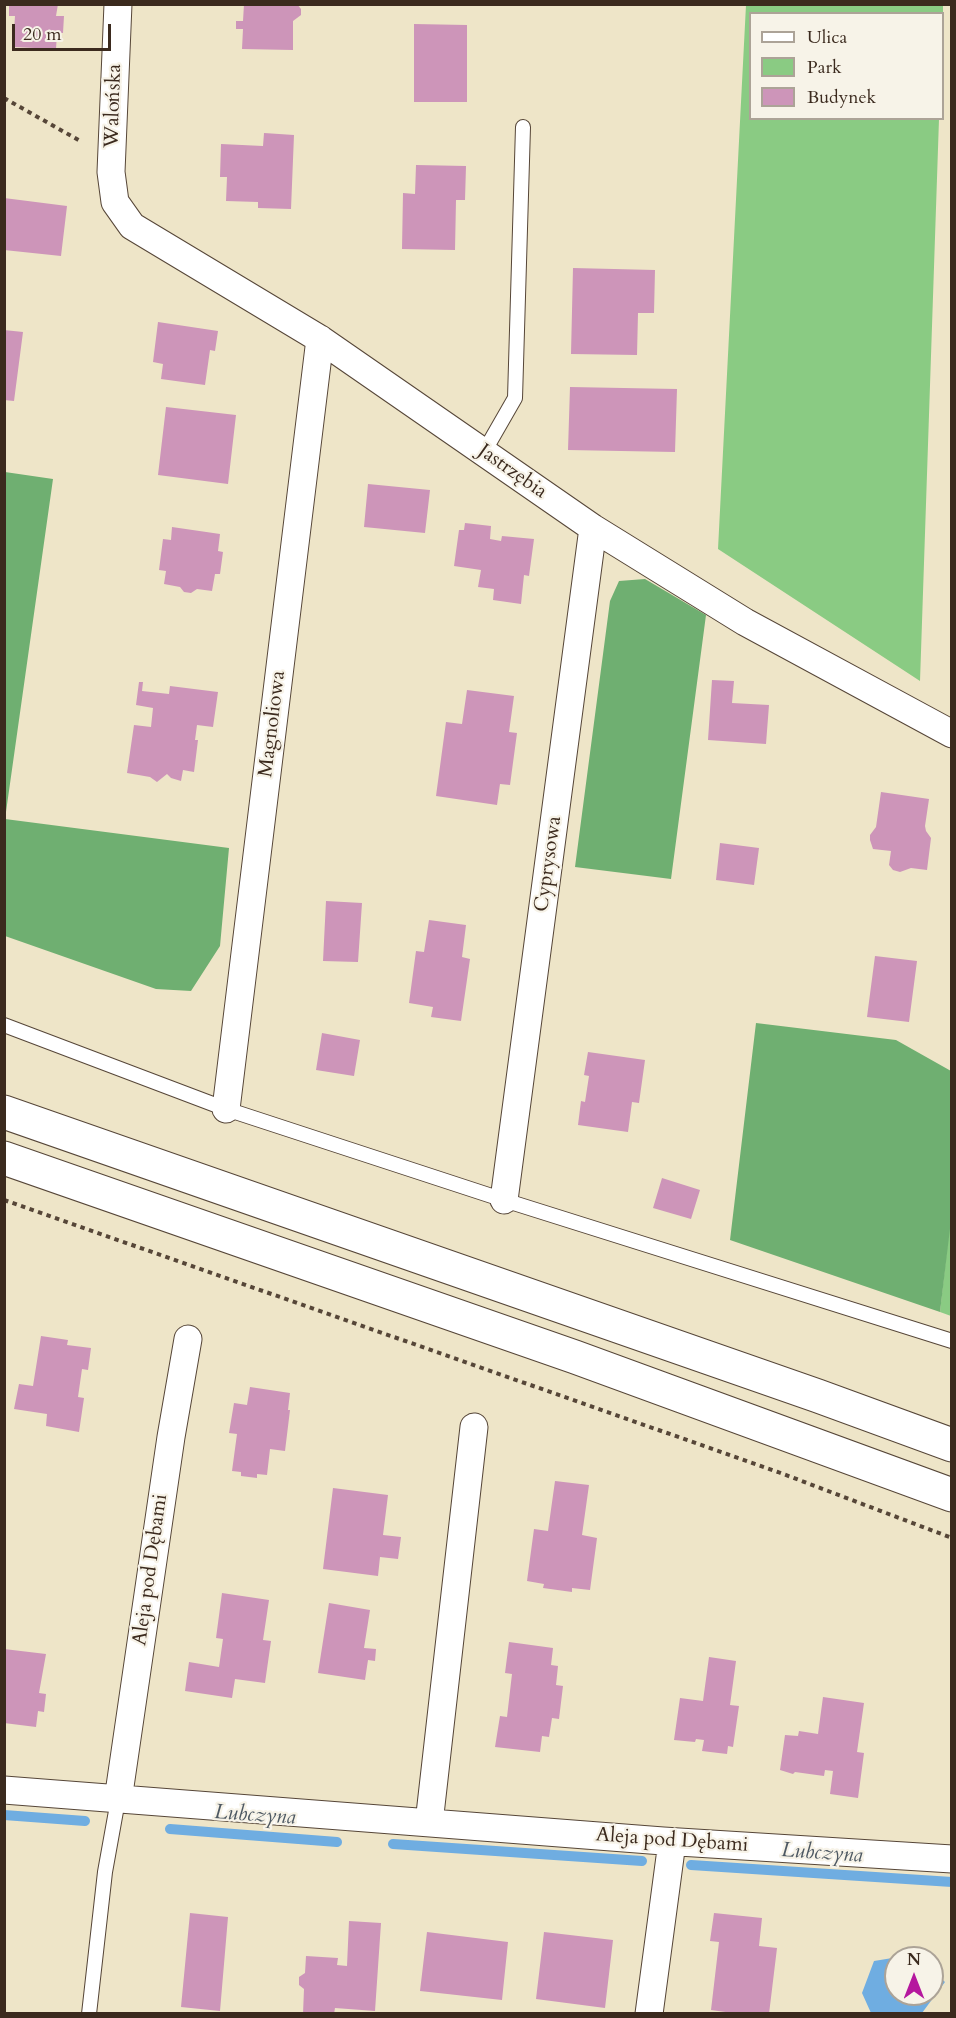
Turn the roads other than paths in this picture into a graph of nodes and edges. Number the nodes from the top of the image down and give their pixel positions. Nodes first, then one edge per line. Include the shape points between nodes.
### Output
1 (118, 4) edge
2 (523, 128) dead end
3 (111, 165) joint
4 (320, 339) junction
5 (484, 452) junction
6 (593, 528) junction
7 (951, 734) edge
8 (4, 1025) edge
9 (226, 1108) junction
10 (4, 1112) edge
11 (4, 1158) edge
12 (504, 1200) junction
13 (188, 1339) dead end
14 (951, 1341) edge
15 (474, 1427) dead end
16 (951, 1445) edge
17 (951, 1495) edge
18 (4, 1790) edge
19 (118, 1800) junction
20 (429, 1823) junction
21 (672, 1842) junction
22 (951, 1859) edge
23 (89, 2013) edge
24 (649, 2013) edge

1 - 3 street, Walońska
2 - 5 lane via 515,398
3 - 4 street, Jastrzębia via 115,202 132,225
4 - 5 street, Jastrzębia
4 - 9 street, Magnoliowa
5 - 6 street, Jastrzębia
6 - 7 street, Jastrzębia via 746,622
6 - 12 street, Cyprysowa
8 - 9 lane
9 - 12 lane
10 - 16 main road
11 - 17 main road via 575,1357
12 - 14 lane
13 - 19 street, Aleja pod Dębami
15 - 20 street
18 - 19 street, Aleja pod Dębami
19 - 20 street, Aleja pod Dębami
19 - 23 lane via 105,1872
20 - 21 street, Aleja pod Dębami
21 - 22 street, Aleja pod Dębami
21 - 24 street

